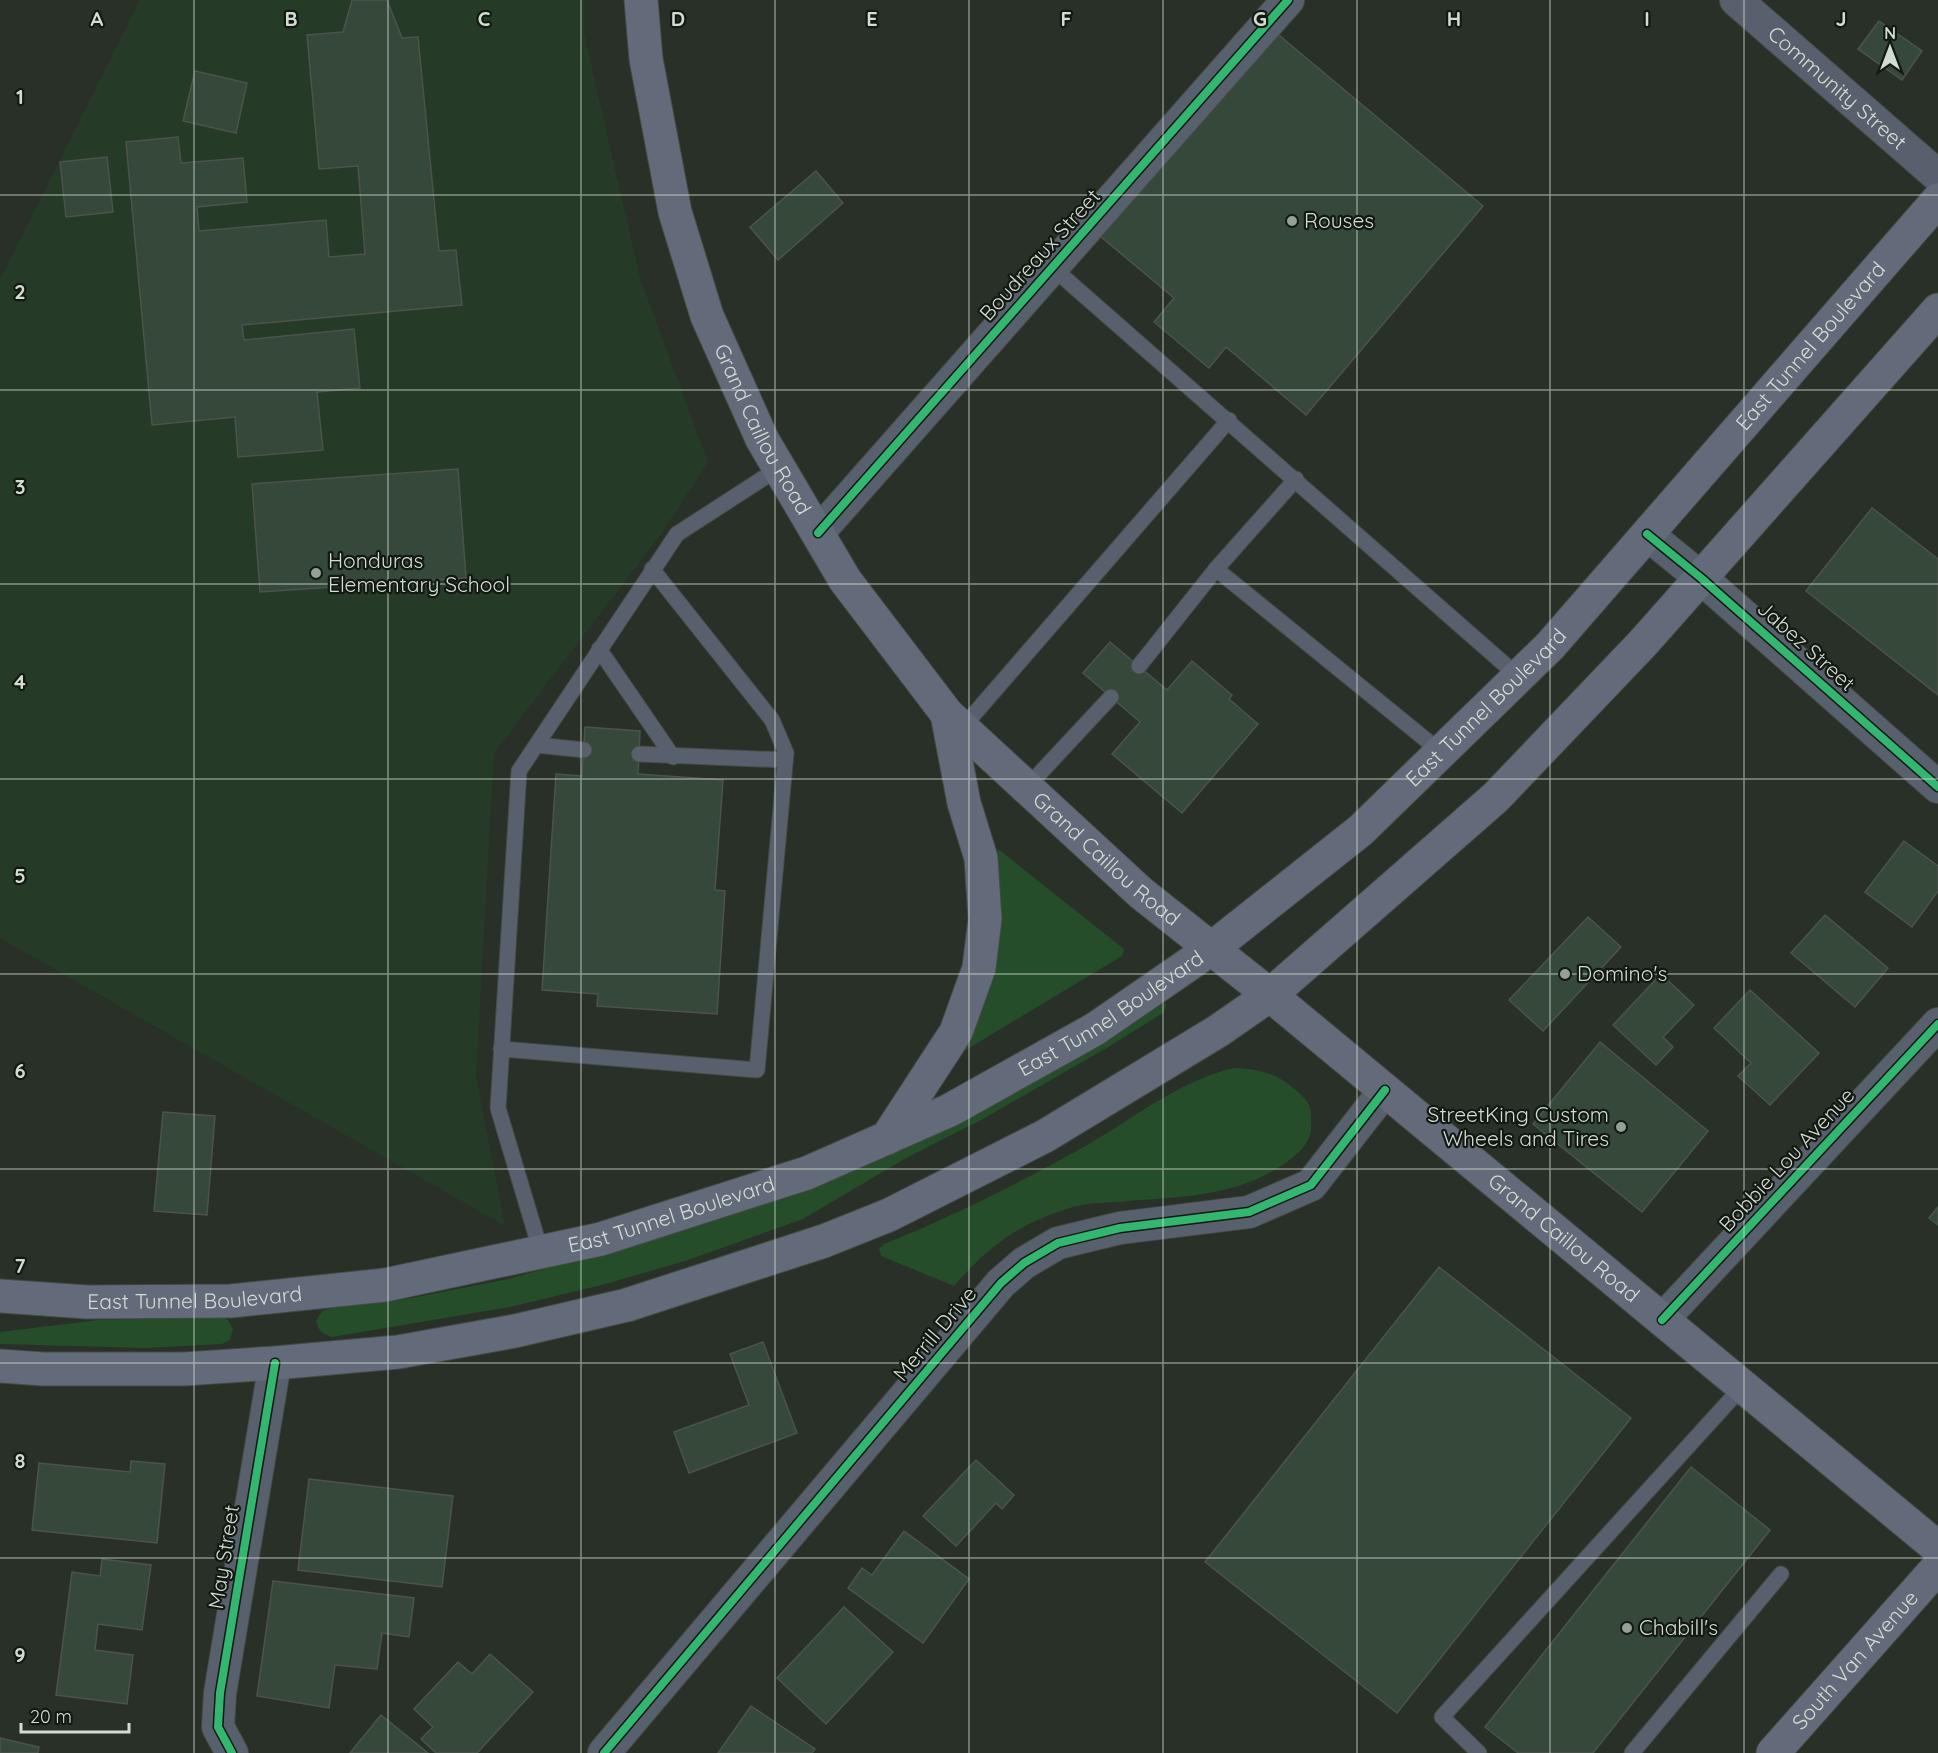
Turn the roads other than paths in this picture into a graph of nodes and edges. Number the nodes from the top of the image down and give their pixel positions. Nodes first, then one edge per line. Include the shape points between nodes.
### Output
1 (641, 0) edge
2 (1288, 0) edge
3 (1736, 0) edge
4 (1938, 176) edge
5 (1938, 200) edge
6 (1053, 268) junction
7 (1938, 310) edge
8 (1229, 420) junction
9 (779, 468) junction
10 (1296, 480) junction
11 (818, 533) junction
12 (1647, 534) junction
13 (652, 568) junction
14 (1216, 569) junction
15 (1701, 578) junction
16 (599, 649) junction
17 (1138, 666) dead end
18 (1519, 677) junction
19 (1111, 697) dead end
20 (955, 721) junction
21 (537, 745) junction
22 (584, 750) dead end
23 (1441, 752) junction
24 (639, 754) dead end
25 (673, 757) junction
26 (785, 760) junction
27 (1027, 787) junction
28 (1938, 787) edge
29 (1211, 949) junction
30 (1270, 995) junction
31 (1938, 1024) edge
32 (501, 1049) junction
33 (1385, 1090) junction
34 (887, 1138) junction
35 (541, 1252) junction
36 (0, 1296) edge
37 (1662, 1320) junction
38 (274, 1363) junction
39 (0, 1366) edge
40 (1742, 1387) junction
41 (1938, 1548) edge
42 (1938, 1567) edge
43 (1781, 1574) dead end
44 (232, 1753) edge
45 (604, 1753) edge
46 (1479, 1753) edge
47 (1632, 1753) edge
48 (1773, 1753) edge

1 - 9 main road, Grand Caillou Road via 646,59 675,212 707,316 762,440
2 - 6 street, Boudreaux Street
3 - 4 street, Community Street
5 - 12 main road, East Tunnel Boulevard
6 - 8 lane
6 - 11 street, Boudreaux Street
7 - 15 main road
8 - 10 lane
8 - 20 lane
9 - 11 main road, Grand Caillou Road
9 - 13 lane via 677,534
10 - 14 lane
10 - 18 lane
11 - 20 main road, Grand Caillou Road via 855,597
12 - 15 street, Jabez Street
12 - 18 main road, East Tunnel Boulevard
13 - 16 lane
13 - 26 lane via 772,720 786,753
14 - 17 lane
14 - 23 lane
15 - 28 street, Jabez Street
15 - 30 main road via 1496,797
16 - 21 lane
16 - 25 lane
18 - 23 main road, East Tunnel Boulevard
19 - 27 lane
20 - 27 main road, Grand Caillou Road
20 - 34 main road via 964,803 981,858 985,919 979,968 956,1032
21 - 22 lane
21 - 32 lane via 519,771
23 - 29 main road, East Tunnel Boulevard via 1361,830
24 - 25 lane
25 - 26 lane
26 - 32 lane via 757,1070
27 - 29 main road, Grand Caillou Road via 1141,893
29 - 30 main road, Grand Caillou Road
29 - 34 main road, East Tunnel Boulevard via 1095,1029 950,1110
30 - 33 main road, Grand Caillou Road
30 - 38 main road via 1045,1136 889,1215 824,1242 627,1305 515,1331 398,1352
31 - 37 street, Bobbie Lou Avenue
32 - 35 lane via 498,1108
33 - 37 main road, Grand Caillou Road
33 - 45 street, Merrill Drive via 1311,1185 1249,1212 1120,1228 1058,1243 1024,1263 1001,1283
34 - 35 main road, East Tunnel Boulevard via 807,1173 601,1239
35 - 36 main road, East Tunnel Boulevard via 385,1284 231,1301 87,1302
37 - 40 main road, Grand Caillou Road
38 - 39 main road via 184,1369
38 - 44 street, May Street via 220,1693 218,1727
40 - 41 main road, Grand Caillou Road
40 - 46 lane via 1442,1717
42 - 48 main road, South Van Avenue
43 - 47 lane

